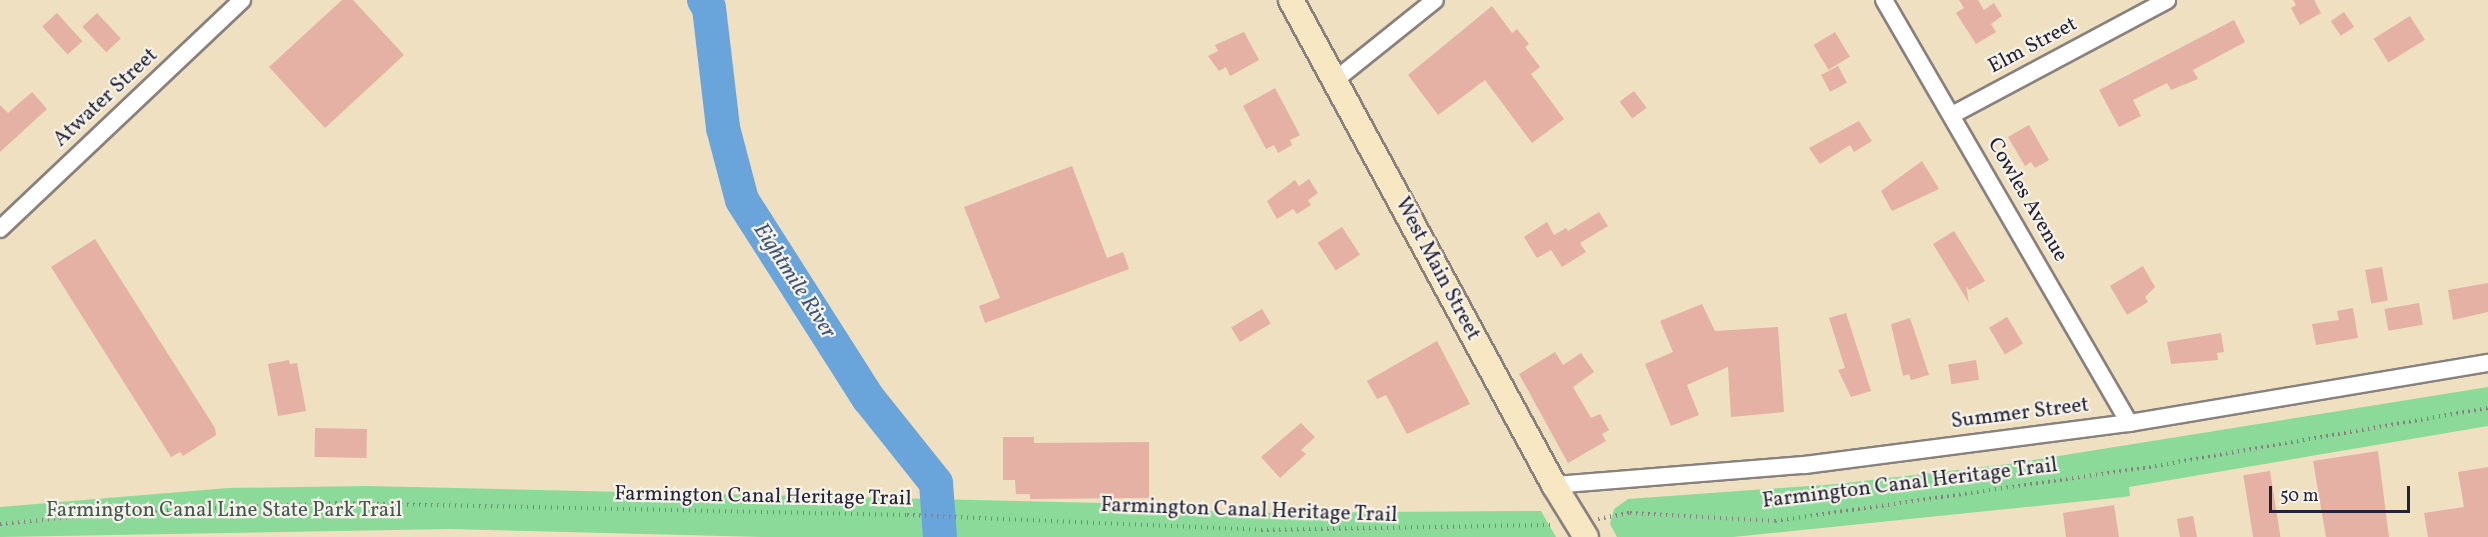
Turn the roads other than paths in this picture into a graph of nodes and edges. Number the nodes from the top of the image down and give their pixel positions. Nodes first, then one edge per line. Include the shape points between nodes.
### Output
1 (242, 0) edge
2 (1291, 0) edge
3 (1435, 0) edge
4 (1884, 0) edge
5 (2167, 0) edge
6 (1334, 81) junction
7 (1952, 115) junction
8 (0, 229) edge
9 (2488, 363) edge
10 (2129, 423) junction
11 (1554, 485) junction
12 (1581, 530) edge

1 - 8 street, Atwater Street
2 - 6 main road, West Main Street
3 - 6 street
4 - 7 street, Cowles Avenue
5 - 7 street, Elm Street
6 - 11 main road, West Main Street
7 - 10 street, Cowles Avenue
9 - 10 street, Summer Street
10 - 11 street, Summer Street via 1805,465
11 - 12 main road, West Main Street

